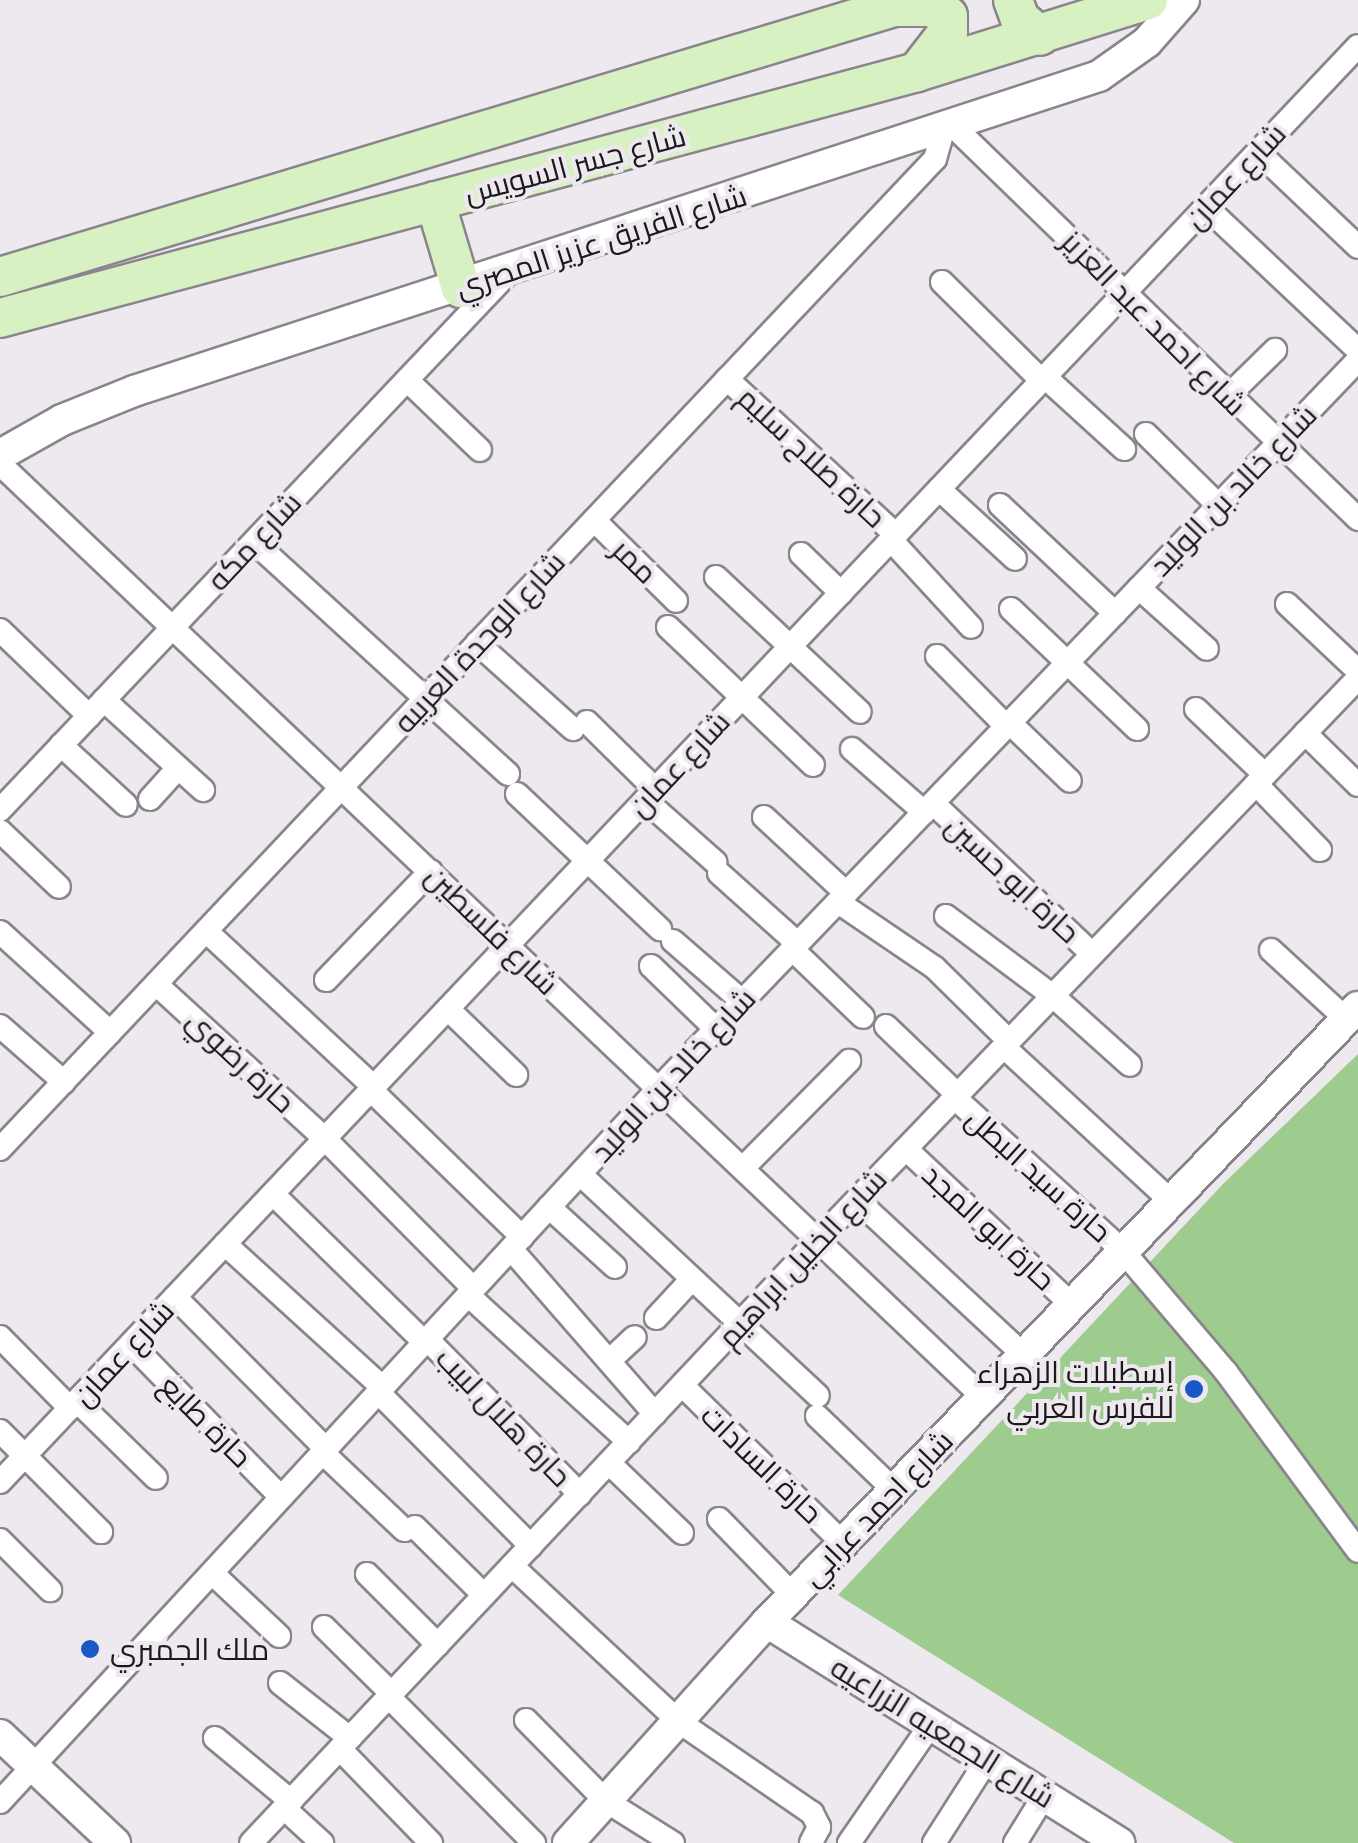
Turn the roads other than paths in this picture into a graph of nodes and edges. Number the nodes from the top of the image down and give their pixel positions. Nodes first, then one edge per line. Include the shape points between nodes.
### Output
1 (1013, 0) edge
2 (1148, 0) edge
3 (1184, 0) edge
4 (907, 3) edge
5 (1040, 36) junction
6 (1358, 46) edge
7 (917, 72) junction
8 (948, 126) junction
9 (1258, 152) junction
10 (436, 201) junction
11 (1206, 207) junction
12 (1358, 247) edge
13 (509, 272) junction
14 (0, 277) edge
15 (942, 282) dead end
16 (462, 288) junction
17 (1124, 293) junction
18 (0, 318) edge
19 (1275, 350) dead end
20 (1358, 359) edge
21 (728, 378) junction
22 (1043, 379) junction
23 (407, 380) junction
24 (1228, 396) junction
25 (1146, 434) dead end
26 (1277, 444) junction
27 (1124, 449) dead end
28 (480, 450) dead end
29 (3, 473) edge
30 (939, 490) junction
31 (1000, 505) dead end
32 (1218, 505) junction
33 (1358, 519) edge
34 (594, 520) junction
35 (893, 537) junction
36 (254, 542) junction
37 (801, 554) dead end
38 (1016, 559) dead end
39 (716, 577) dead end
40 (1139, 588) junction
41 (841, 593) junction
42 (676, 601) dead end
43 (1287, 604) dead end
44 (1011, 609) dead end
45 (1114, 613) junction
46 (174, 626) junction
47 (668, 626) dead end
48 (971, 627) dead end
49 (0, 630) edge
50 (478, 643) junction
51 (790, 646) junction
52 (1208, 650) dead end
53 (937, 656) dead end
54 (1068, 662) junction
55 (1358, 674) edge
56 (426, 698) junction
57 (741, 699) junction
58 (97, 708) junction
59 (1196, 709) dead end
60 (860, 712) dead end
61 (1008, 724) junction
62 (1138, 729) dead end
63 (1305, 733) junction
64 (61, 745) junction
65 (852, 750) dead end
66 (813, 766) dead end
67 (178, 768) junction
68 (1260, 779) junction
69 (1070, 781) dead end
70 (342, 786) junction
71 (1358, 786) edge
72 (202, 790) dead end
73 (650, 795) junction
74 (150, 799) dead end
75 (126, 805) dead end
76 (928, 808) junction
77 (0, 810) edge
78 (764, 817) dead end
79 (0, 831) edge
80 (1320, 850) dead end
81 (588, 861) junction
82 (430, 870) junction
83 (59, 887) dead end
84 (842, 897) junction
85 (946, 916) dead end
86 (0, 932) edge
87 (206, 932) junction
88 (508, 945) junction
89 (795, 946) junction
90 (1271, 950) dead end
91 (1092, 954) junction
92 (651, 966) dead end
93 (326, 980) dead end
94 (156, 984) junction
95 (1053, 996) junction
96 (742, 1001) junction
97 (448, 1009) junction
98 (1352, 1013) edge
99 (864, 1016) dead end
100 (0, 1026) edge
101 (886, 1026) dead end
102 (716, 1029) junction
103 (110, 1032) junction
104 (1007, 1044) junction
105 (849, 1061) dead end
106 (1130, 1065) dead end
107 (516, 1075) dead end
108 (64, 1082) junction
109 (373, 1088) junction
110 (659, 1088) junction
111 (956, 1096) junction
112 (4, 1138) edge
113 (325, 1139) junction
114 (906, 1149) junction
115 (743, 1168) junction
116 (580, 1174) junction
117 (273, 1194) junction
118 (857, 1200) junction
119 (1171, 1201) junction
120 (550, 1207) junction
121 (818, 1240) junction
122 (516, 1243) junction
123 (225, 1244) junction
124 (1123, 1252) junction
125 (614, 1267) dead end
126 (692, 1279) junction
127 (471, 1292) junction
128 (176, 1297) junction
129 (1072, 1305) junction
130 (656, 1318) dead end
131 (740, 1324) junction
132 (635, 1336) dead end
133 (0, 1337) edge
134 (426, 1341) junction
135 (131, 1344) junction
136 (1024, 1355) junction
137 (609, 1361) junction
138 (682, 1386) junction
139 (380, 1390) junction
140 (983, 1397) junction
141 (74, 1405) junction
142 (656, 1414) junction
143 (0, 1431) edge
144 (628, 1442) junction
145 (324, 1451) junction
146 (26, 1455) junction
147 (608, 1463) junction
148 (156, 1478) dead end
149 (0, 1482) edge
150 (894, 1490) junction
151 (580, 1494) junction
152 (282, 1497) junction
153 (719, 1519) dead end
154 (101, 1532) dead end
155 (682, 1532) dead end
156 (0, 1540) edge
157 (843, 1543) junction
158 (531, 1546) junction
159 (1358, 1551) edge
160 (512, 1566) junction
161 (212, 1573) junction
162 (368, 1574) dead end
163 (50, 1590) dead end
164 (484, 1595) junction
165 (794, 1595) junction
166 (767, 1622) junction
167 (324, 1626) dead end
168 (279, 1636) dead end
169 (438, 1645) junction
170 (280, 1682) dead end
171 (390, 1695) junction
172 (526, 1720) dead end
173 (678, 1722) junction
174 (931, 1724) junction
175 (0, 1735) edge
176 (215, 1738) dead end
177 (345, 1744) junction
178 (987, 1760) junction
179 (33, 1766) junction
180 (1044, 1796) junction
181 (606, 1801) junction
182 (0, 1802) edge
183 (288, 1804) junction
184 (114, 1843) edge
185 (251, 1843) edge
186 (322, 1843) edge
187 (431, 1843) edge
188 (534, 1843) edge
189 (568, 1843) edge
190 (672, 1843) edge
191 (811, 1843) edge
192 (849, 1843) edge
193 (934, 1843) edge
194 (1015, 1843) edge
195 (1118, 1843) edge

1 - 5 main road via 1020,18
2 - 5 main road, شارع جسر السويس
3 - 8 street, شارع الفريق عزيز المصري via 1147,42 1100,76
4 - 7 main road via 931,6 949,19 944,38
4 - 14 main road, شارع جسر السويس
5 - 7 main road, شارع جسر السويس
6 - 9 street, شارع عمان
7 - 10 main road, شارع جسر السويس
8 - 13 street, شارع الفريق عزيز المصري
8 - 17 street, شارع احمد عبد العزيز
8 - 21 street, شارع الوحدة العربيه via 935,159
9 - 11 street, شارع عمان
9 - 12 street
10 - 16 main road
10 - 18 main road, شارع جسر السويس
11 - 17 street, شارع عمان
11 - 20 street
13 - 16 street, شارع الفريق عزيز المصري
13 - 23 street, شارع مكه
15 - 22 street
16 - 29 street, شارع الفريق عزيز المصري via 62,420
17 - 22 street, شارع عمان
17 - 24 street, شارع احمد عبد العزيز
19 - 24 street
20 - 26 street, شارع خالد بن الوليد
21 - 34 street, شارع الوحدة العربيه
21 - 35 street, حارة صلاح سليم
22 - 27 street
22 - 30 street, شارع عمان
23 - 28 street
23 - 36 street, شارع مكه
24 - 26 street, شارع احمد عبد العزيز
25 - 32 street
26 - 32 street, شارع خالد بن الوليد
26 - 33 street, شارع احمد عبد العزيز
29 - 46 street, شارع فلسطين
30 - 35 street, شارع عمان
30 - 38 street
31 - 45 street
32 - 40 street, شارع خالد بن الوليد
34 - 42 street, ممر
34 - 50 street, شارع الوحدة العربيه
35 - 41 street, شارع عمان
35 - 48 street, حارة صلاح سليم
36 - 46 street, شارع مكه
36 - 56 street
37 - 41 street
39 - 51 street
40 - 45 street, شارع خالد بن الوليد
40 - 52 street
41 - 51 street, شارع عمان
43 - 55 street
44 - 54 street
45 - 54 street, شارع خالد بن الوليد
46 - 58 street, شارع مكه
46 - 70 street, شارع فلسطين
47 - 57 street
49 - 58 street
50 - 56 street, شارع الوحدة العربيه
50 - 73 street via 580,726
51 - 57 street, شارع عمان
51 - 60 street
53 - 61 street
54 - 61 street, شارع خالد بن الوليد
54 - 62 street
55 - 63 street, شارع الخليل ابراهيم
56 - 70 street, شارع الوحدة العربيه
56 - 81 street
57 - 66 street
57 - 73 street, شارع عمان
58 - 64 street, شارع مكه
58 - 67 street
59 - 68 street
61 - 69 street
61 - 76 street, شارع خالد بن الوليد
63 - 68 street, شارع الخليل ابراهيم
63 - 71 street
64 - 75 street
64 - 77 street, شارع مكه
65 - 76 street, حارة ابو حسين
67 - 72 street
67 - 74 street
68 - 80 street
68 - 91 street, شارع الخليل ابراهيم
70 - 82 street, شارع فلسطين
70 - 87 street, شارع الوحدة العربيه
73 - 81 street, شارع عمان
73 - 89 street
76 - 84 street, شارع خالد بن الوليد
76 - 91 street, حارة ابو حسين
78 - 84 street
79 - 83 street
81 - 88 street, شارع عمان
81 - 96 street
82 - 88 street, شارع فلسطين
82 - 93 street
84 - 89 street, شارع خالد بن الوليد
84 - 104 street via 935,968
85 - 95 street
86 - 103 street
87 - 94 street, شارع الوحدة العربيه
87 - 109 street
88 - 97 street, شارع عمان
88 - 110 street, شارع فلسطين
89 - 96 street, شارع خالد بن الوليد
89 - 99 street
90 - 98 street
91 - 95 street, شارع الخليل ابراهيم
92 - 102 street
94 - 103 street, شارع الوحدة العربيه
94 - 113 street, حارة رضوي
95 - 104 street, شارع الخليل ابراهيم
95 - 106 street
96 - 102 street, شارع خالد بن الوليد
97 - 107 street
97 - 109 street, شارع عمان
98 - 119 street, شارع احمد عرابي
100 - 108 street
101 - 111 street, حارة سيد البطل
102 - 110 street, شارع خالد بن الوليد
103 - 108 street, شارع الوحدة العربيه
104 - 111 street, شارع الخليل ابراهيم
104 - 119 street
105 - 115 street
108 - 112 street, شارع الوحدة العربيه
109 - 113 street, شارع عمان
109 - 122 street
110 - 115 street, شارع فلسطين
110 - 116 street, شارع خالد بن الوليد
111 - 114 street, شارع الخليل ابراهيم
111 - 124 street, حارة سيد البطل
113 - 117 street, شارع عمان
113 - 127 street, حارة رضوي
114 - 118 street, شارع الخليل ابراهيم
114 - 129 street, حارة ابو المجد
115 - 121 street, شارع فلسطين
116 - 120 street, شارع خالد بن الوليد
116 - 126 street
117 - 123 street, شارع عمان
117 - 134 street, حارة هلال لبيب
118 - 121 street, شارع الخليل ابراهيم
118 - 136 street
119 - 124 street, شارع احمد عرابي
120 - 122 street, شارع خالد بن الوليد
120 - 125 street
121 - 131 street, شارع الخليل ابراهيم
121 - 140 street, شارع فلسطين
122 - 127 street, شارع خالد بن الوليد
122 - 137 street
123 - 128 street, شارع عمان
123 - 139 street
124 - 129 street, شارع احمد عرابي
124 - 159 street, حارة سيد البطل via 1226,1372
126 - 130 street
126 - 131 street
127 - 134 street, شارع خالد بن الوليد
127 - 144 street, حارة رضوي
128 - 135 street, شارع عمان
128 - 145 street
129 - 136 street, شارع احمد عرابي
131 - 138 street, شارع الخليل ابراهيم
131 - 150 street
132 - 137 street
133 - 141 street
134 - 139 street, شارع خالد بن الوليد
134 - 151 street, حارة هلال لبيب
135 - 141 street, شارع عمان
135 - 152 street, حارة طايع
136 - 140 street, شارع احمد عرابي
137 - 142 street
138 - 142 street, شارع الخليل ابراهيم
138 - 157 street, حارة السادات
139 - 145 street, شارع خالد بن الوليد
139 - 158 street
140 - 150 street, شارع احمد عرابي
141 - 146 street, شارع عمان
141 - 148 street
142 - 144 street, شارع الخليل ابراهيم
143 - 146 street
144 - 147 street, شارع الخليل ابراهيم
145 - 152 street, شارع خالد بن الوليد
145 - 164 street
146 - 149 street, شارع عمان
146 - 154 street
147 - 151 street, شارع الخليل ابراهيم
147 - 155 street
150 - 157 street, شارع احمد عرابي
151 - 158 street, شارع الخليل ابراهيم
152 - 161 street, شارع خالد بن الوليد
153 - 165 street
156 - 163 street
157 - 165 street, شارع احمد عرابي
158 - 160 street, شارع الخليل ابراهيم
160 - 164 street, شارع الخليل ابراهيم
160 - 173 street
161 - 168 street
161 - 179 street, شارع خالد بن الوليد
162 - 169 street
164 - 169 street, شارع الخليل ابراهيم
165 - 166 street, شارع احمد عرابي
166 - 173 street, شارع احمد عرابي
166 - 174 street, شارع الجمعيه الزراعيه
167 - 171 street
169 - 171 street, شارع الخليل ابراهيم
170 - 177 street
171 - 177 street, شارع الخليل ابراهيم
171 - 188 street
172 - 181 street
173 - 181 street, شارع احمد عرابي
173 - 191 street via 812,1813 819,1827
174 - 178 street, شارع الجمعيه الزراعيه
174 - 192 street
175 - 179 street
176 - 183 street
177 - 183 street, شارع الخليل ابراهيم
177 - 187 street
178 - 180 street, شارع الجمعيه الزراعيه
178 - 193 street
179 - 182 street, شارع خالد بن الوليد
179 - 184 street
180 - 194 street
180 - 195 street, شارع الجمعيه الزراعيه
181 - 189 street, شارع احمد عرابي
181 - 190 street
183 - 185 street, شارع الخليل ابراهيم
183 - 186 street

